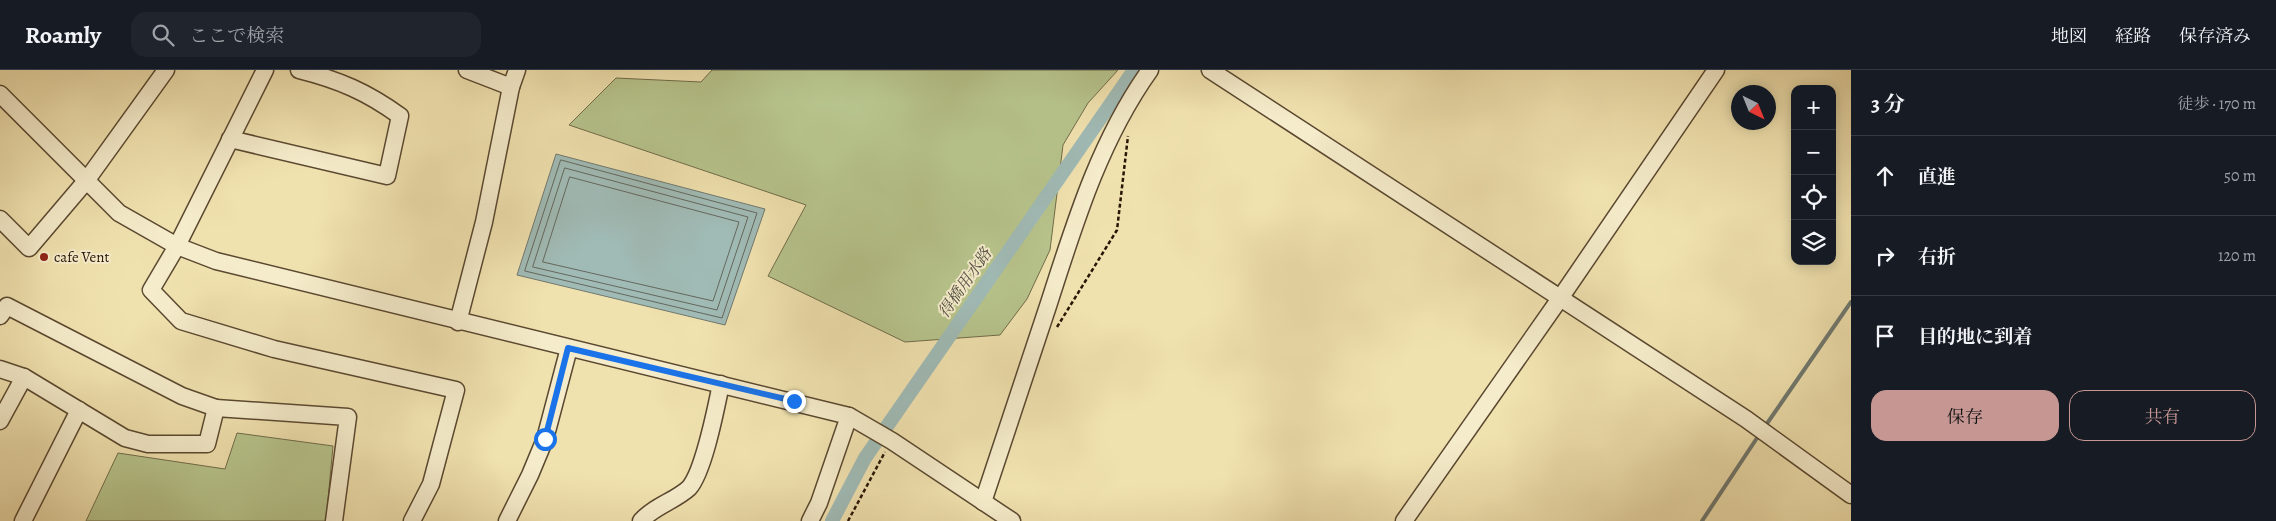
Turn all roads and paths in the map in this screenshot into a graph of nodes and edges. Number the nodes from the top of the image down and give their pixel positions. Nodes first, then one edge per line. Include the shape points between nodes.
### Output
1 (166, 70) edge
2 (265, 70) edge
3 (299, 70) edge
4 (467, 70) edge
5 (517, 70) edge
6 (1150, 70) edge
7 (1210, 70) edge
8 (1716, 70) edge
9 (511, 87) junction
10 (2, 100) edge
11 (1128, 133) dead end
12 (230, 139) junction
13 (86, 181) junction
14 (0, 219) edge
15 (177, 246) junction
16 (1561, 297) junction
17 (0, 316) edge
18 (458, 322) junction
19 (1037, 337) junction
20 (568, 348) junction
21 (0, 369) edge
22 (24, 377) junction
23 (721, 384) junction
24 (216, 408) junction
25 (79, 410) junction
26 (849, 416) junction
27 (0, 421) edge
28 (889, 439) junction
29 (1851, 495) edge
30 (983, 502) junction
31 (23, 521) edge
32 (334, 521) edge
33 (412, 521) edge
34 (507, 521) edge
35 (642, 521) edge
36 (810, 521) edge
37 (848, 521) edge
38 (1012, 521) edge
39 (1404, 521) edge

1 - 13 street
2 - 12 street
3 - 12 street via 333,78 373,97 400,116 387,176
4 - 9 street
5 - 9 street
6 - 19 street via 1132,95 1099,158
7 - 16 street
8 - 16 street
9 - 18 street via 484,222
10 - 13 street
11 - 19 path via 1117,230 1060,326
12 - 15 street
13 - 14 street via 30,248
13 - 15 street via 119,213
15 - 18 street via 216,261
15 - 33 street via 151,290 181,321 274,348 456,390 431,484
16 - 29 street via 1746,419
16 - 39 street
17 - 24 street via 7,306 182,396
18 - 20 street
19 - 30 street
20 - 23 street
20 - 34 street via 545,439
21 - 22 street
22 - 25 street
22 - 27 street
23 - 26 street
23 - 35 street via 712,426 689,487 649,512
24 - 25 street via 207,444 148,444 125,438
24 - 32 street via 348,417
25 - 31 street
26 - 28 street
26 - 36 street
28 - 30 street
28 - 37 path
30 - 38 street

